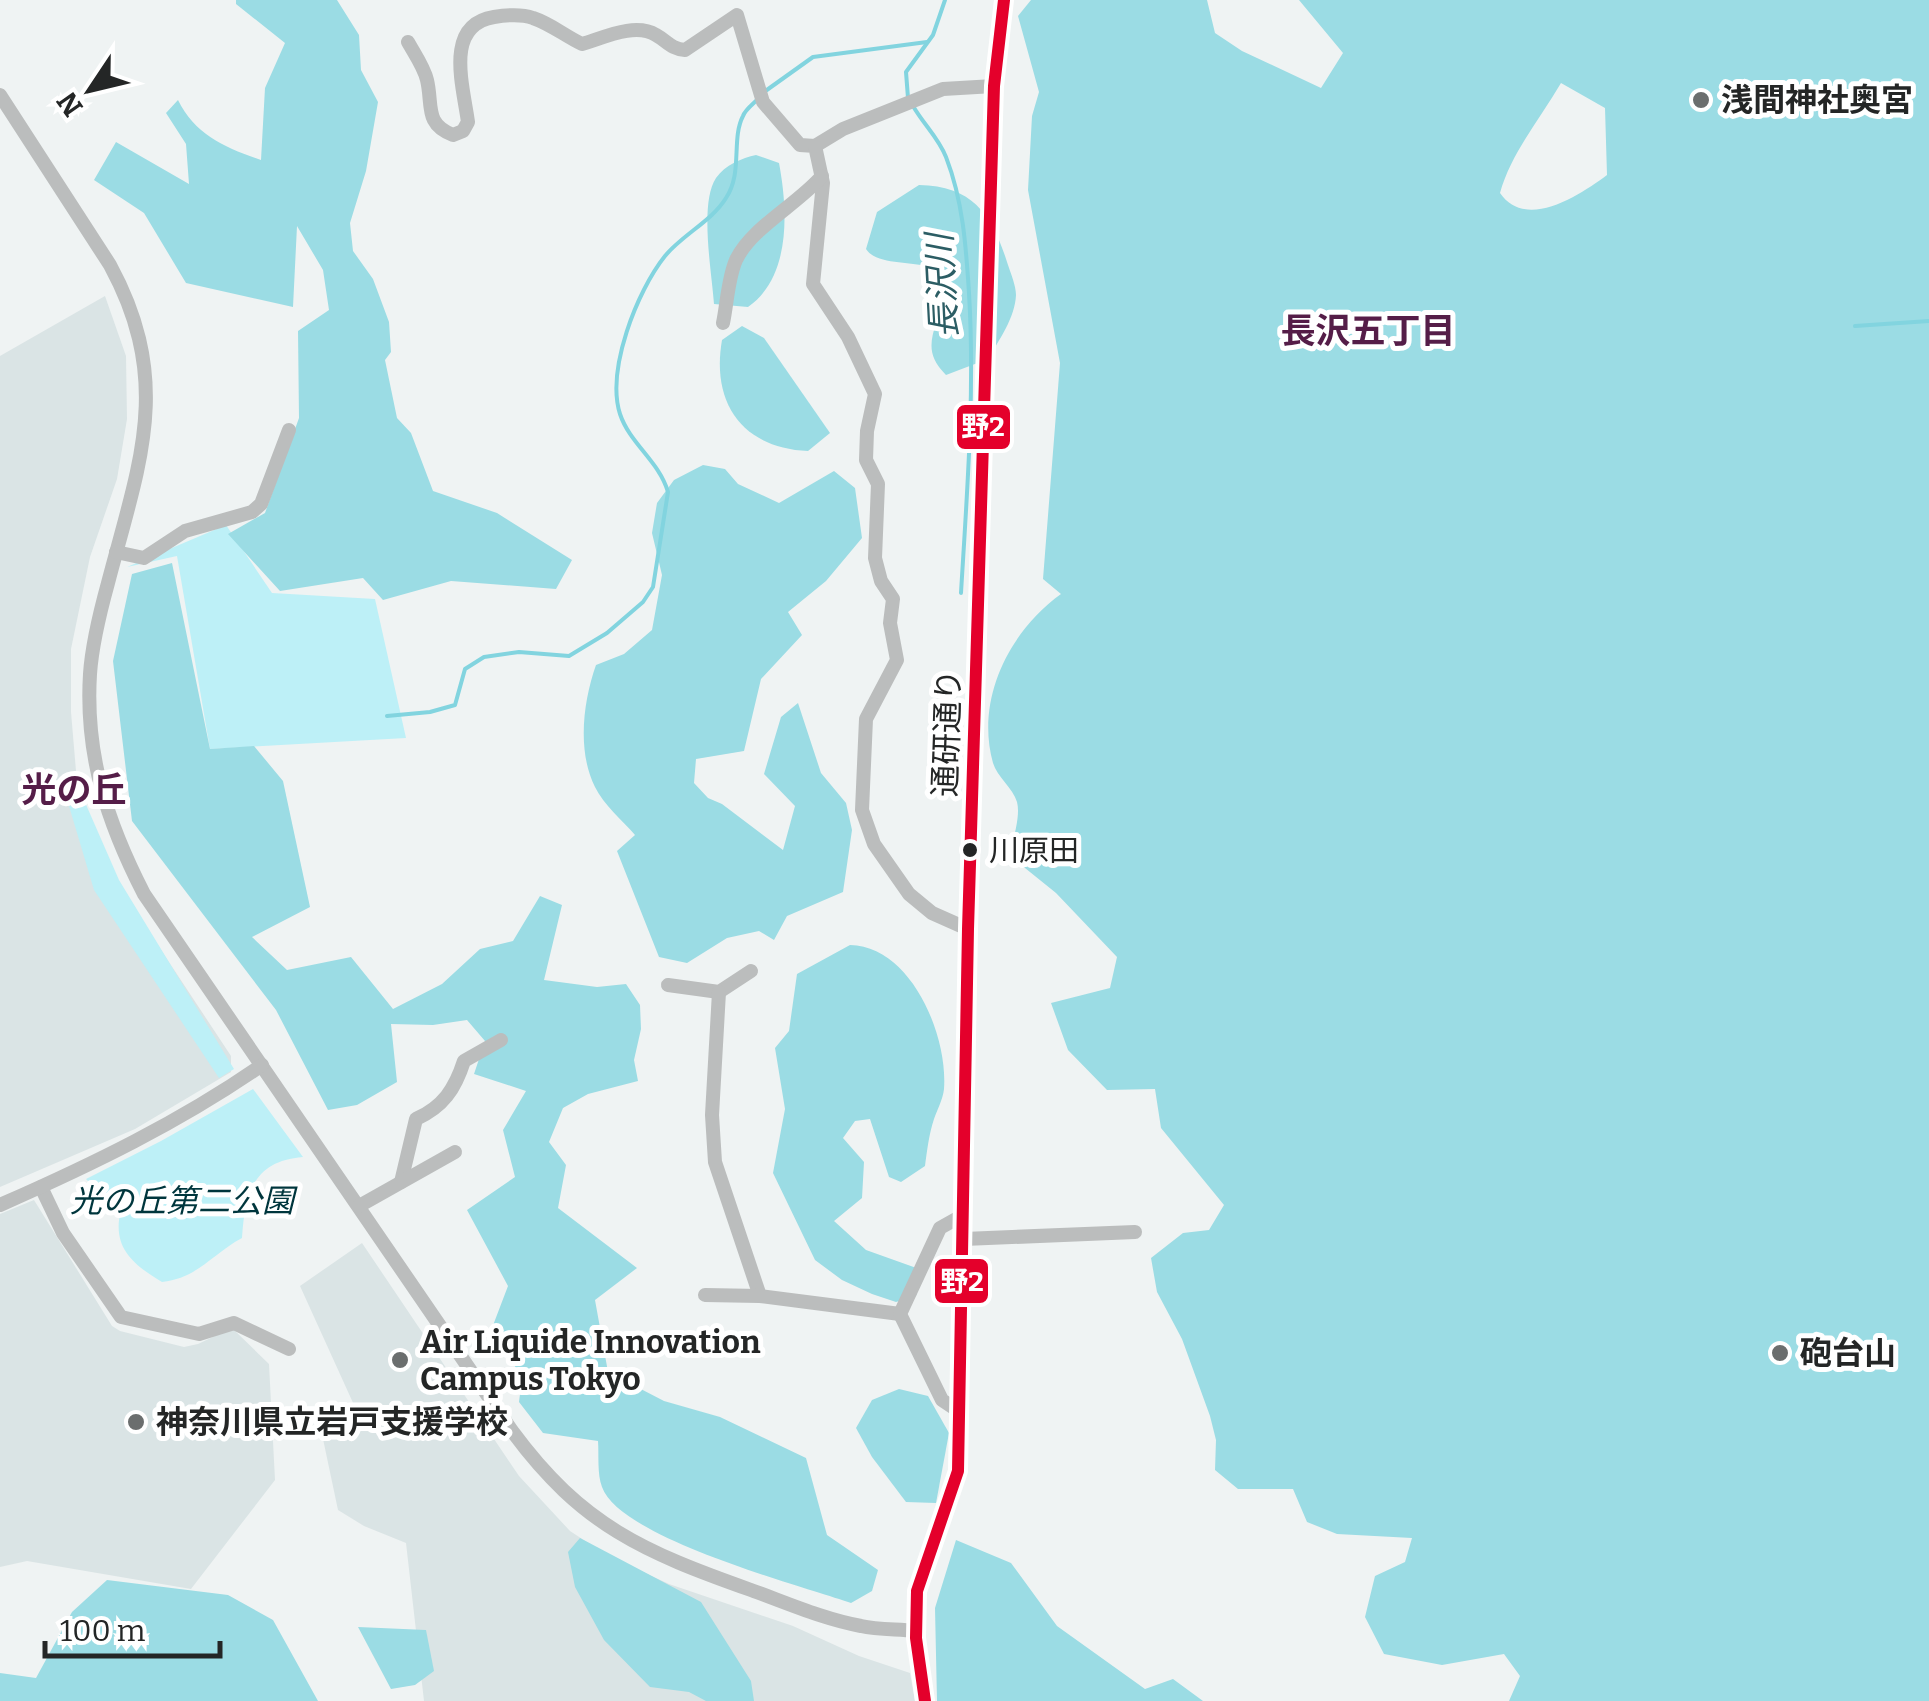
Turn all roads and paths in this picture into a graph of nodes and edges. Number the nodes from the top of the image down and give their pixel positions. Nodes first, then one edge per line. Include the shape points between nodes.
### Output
1 (1004, 0) edge
2 (408, 42) dead end
3 (994, 86) junction
4 (0, 94) edge
5 (815, 146) junction
6 (822, 176) junction
7 (723, 324) dead end
8 (289, 430) dead end
9 (116, 552) junction
10 (968, 929) junction
11 (751, 971) dead end
12 (668, 985) dead end
13 (719, 992) junction
14 (501, 1040) dead end
15 (262, 1065) junction
16 (455, 1152) dead end
17 (400, 1182) junction
18 (41, 1187) junction
19 (0, 1205) edge
20 (359, 1206) junction
21 (964, 1214) junction
22 (1135, 1232) dead end
23 (964, 1239) junction
24 (705, 1295) dead end
25 (760, 1296) junction
26 (900, 1314) junction
27 (290, 1348) dead end
28 (960, 1412) junction
29 (914, 1630) junction
30 (925, 1701) edge

1 - 3 street, 通研通り
2 - 5 street via 426,78 431,120 454,135 468,122 460,51 476,20 531,17 582,44 646,31 684,50 737,15 763,102 800,145
3 - 5 street via 943,89
3 - 10 street, 通研通り
4 - 9 street via 110,265 136,320 146,371 146,429
5 - 6 street
6 - 7 street via 736,260
6 - 10 street via 813,284 875,394 866,460 878,484 875,558 892,599 897,660 866,719 862,810 874,844 908,894
8 - 9 street via 267,494 252,512 185,530 144,558
9 - 15 street via 90,670 93,752 106,810 144,894
10 - 21 street, 通研通り
11 - 13 street
12 - 13 street
13 - 25 street via 715,1162
14 - 17 street via 464,1061 457,1084 436,1110 416,1119
15 - 18 street via 170,1124
15 - 20 street
16 - 17 street
17 - 20 street
18 - 19 street
18 - 27 street via 62,1233 121,1317 199,1334 234,1323
20 - 29 street via 520,1443 588,1512 667,1560 862,1627
21 - 23 street, 通研通り
21 - 26 street via 940,1228
22 - 23 street
23 - 28 street, 通研通り
24 - 25 street
25 - 26 street
26 - 28 street via 942,1400
28 - 29 street, 通研通り via 956,1488 921,1576
29 - 30 street, 通研通り

